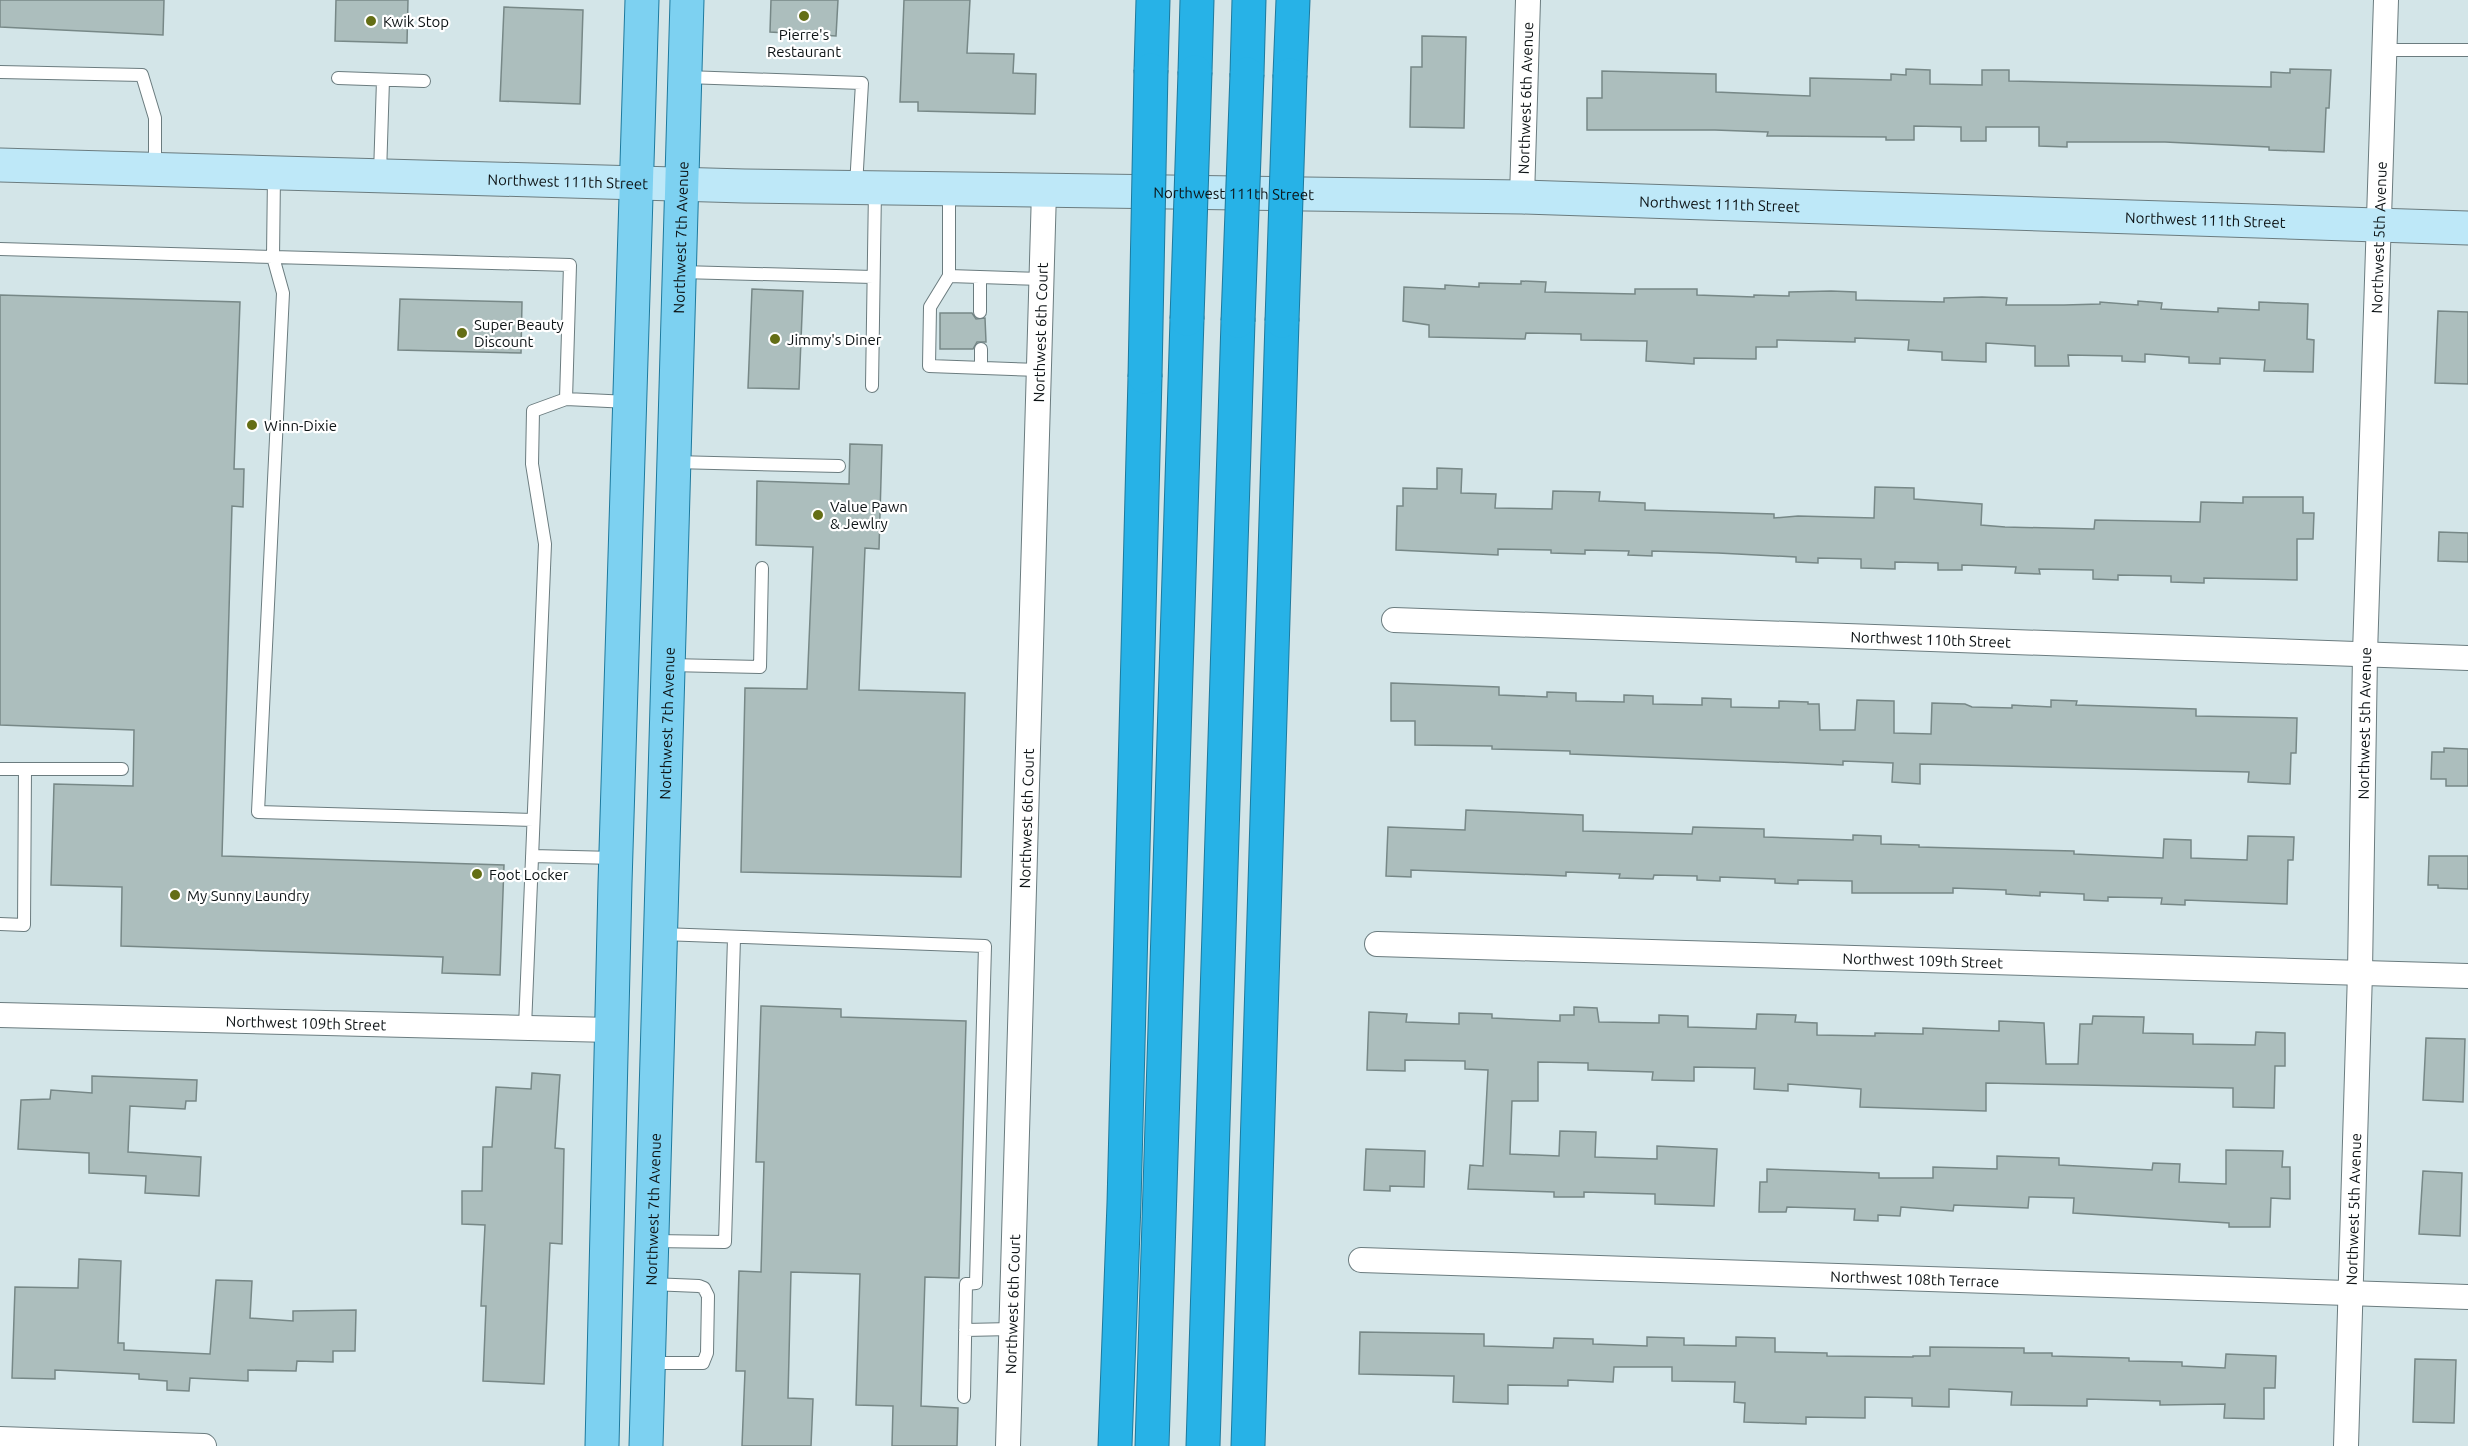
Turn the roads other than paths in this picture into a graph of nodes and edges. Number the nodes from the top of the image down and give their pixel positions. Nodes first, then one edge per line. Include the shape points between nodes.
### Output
1 (642, 0) edge
2 (687, 0) edge
3 (1153, 0) edge
4 (1197, 0) edge
5 (1249, 0) edge
6 (1293, 0) edge
7 (1528, 0) edge
8 (2386, 0) edge
9 (2385, 50) junction
10 (2468, 50) edge
11 (0, 72) edge
12 (685, 77) junction
13 (338, 78) dead end
14 (383, 80) junction
15 (424, 81) dead end
16 (0, 165) edge
17 (154, 170) junction
18 (274, 173) junction
19 (380, 177) junction
20 (636, 183) junction
21 (681, 184) junction
22 (866, 188) junction
23 (950, 189) junction
24 (1044, 191) junction
25 (1522, 197) junction
26 (2379, 225) junction
27 (2468, 228) edge
28 (0, 249) edge
29 (273, 257) junction
30 (680, 272) junction
31 (949, 276) junction
32 (873, 277) junction
33 (980, 277) junction
34 (1042, 279) junction
35 (980, 312) dead end
36 (981, 349) dead end
37 (981, 368) junction
38 (1040, 370) junction
39 (872, 386) dead end
40 (566, 399) junction
41 (630, 402) junction
42 (673, 462) junction
43 (839, 466) dead end
44 (762, 568) dead end
45 (1394, 620) dead end
46 (2365, 654) junction
47 (2468, 658) edge
48 (668, 665) junction
49 (620, 719) junction
50 (0, 769) edge
51 (25, 769) junction
52 (122, 769) dead end
53 (533, 820) junction
54 (532, 856) junction
55 (616, 858) junction
56 (0, 924) edge
57 (660, 934) junction
58 (734, 938) junction
59 (1377, 944) dead end
60 (2360, 972) junction
61 (2468, 976) edge
62 (0, 1015) edge
63 (525, 1027) junction
64 (611, 1030) junction
65 (651, 1241) junction
66 (1361, 1260) dead end
67 (650, 1284) junction
68 (2349, 1294) junction
69 (2468, 1297) edge
70 (1012, 1329) junction
71 (965, 1330) junction
72 (648, 1362) junction
73 (964, 1397) dead end
74 (0, 1439) edge
75 (204, 1446) edge
76 (602, 1446) edge
77 (646, 1446) edge
78 (1008, 1446) edge
79 (1115, 1446) edge
80 (1152, 1446) edge
81 (1203, 1446) edge
82 (1248, 1446) edge
83 (2346, 1446) edge

1 - 20 main road
2 - 12 main road, Northwest 7th Avenue
3 - 79 highway, bridge
4 - 80 highway, bridge
5 - 81 highway, bridge
6 - 82 highway, bridge
7 - 25 street, Northwest 6th Avenue
8 - 9 street, Northwest 5th Avenue
9 - 10 lane
9 - 26 street, Northwest 5th Avenue
11 - 17 lane via 142,75 155,118
12 - 21 main road, Northwest 7th Avenue
12 - 22 lane via 862,83
13 - 14 lane
14 - 15 lane
14 - 19 lane
16 - 17 street, Northwest 111th Street
17 - 18 street, Northwest 111th Street
18 - 19 street, Northwest 111th Street
18 - 29 lane
19 - 20 street, Northwest 111th Street
20 - 21 street, Northwest 111th Street
20 - 41 main road
21 - 22 street, Northwest 111th Street
21 - 30 main road, Northwest 7th Avenue
22 - 23 street, Northwest 111th Street
22 - 32 lane
23 - 24 street, Northwest 111th Street
23 - 31 lane
24 - 25 street, Northwest 111th Street
24 - 34 street, Northwest 6th Court
25 - 26 street, Northwest 111th Street
26 - 27 street, Northwest 111th Street
26 - 46 street, Northwest 5th Avenue
28 - 29 lane
29 - 40 lane via 570,266
29 - 53 lane via 284,293 258,812
30 - 32 lane
30 - 42 main road, Northwest 7th Avenue
31 - 33 lane
31 - 37 lane via 930,307 929,366
32 - 39 lane
33 - 34 lane
33 - 35 lane
34 - 38 street, Northwest 6th Court
36 - 37 lane
37 - 38 lane
38 - 70 street, Northwest 6th Court
40 - 41 lane
40 - 53 lane via 533,411 532,464 545,543
41 - 49 main road
42 - 43 lane
42 - 48 main road, Northwest 7th Avenue
44 - 48 lane via 760,667
45 - 46 street, Northwest 110th Street
46 - 47 street, Northwest 110th Street
46 - 60 street, Northwest 5th Avenue
48 - 57 main road, Northwest 7th Avenue
49 - 55 main road
49 - 57 main road via 635,805 634,874
50 - 51 lane
51 - 52 lane
51 - 56 lane via 24,925
53 - 54 lane
54 - 55 lane
54 - 63 lane
55 - 64 main road
57 - 58 lane
57 - 65 main road, Northwest 7th Avenue
58 - 65 lane via 726,1242
58 - 71 lane via 985,946 976,1283 966,1284
59 - 60 street, Northwest 109th Street
60 - 61 street, Northwest 109th Street
60 - 68 street, Northwest 5th Avenue
62 - 63 street, Northwest 109th Street
63 - 64 street, Northwest 109th Street
64 - 65 main road via 636,1078 633,1163
64 - 76 main road
65 - 67 main road, Northwest 7th Avenue
66 - 68 street, Northwest 108th Terrace
67 - 72 main road, Northwest 7th Avenue
67 - 72 lane via 699,1286 707,1292 707,1353 704,1363 699,1364
68 - 69 street, Northwest 108th Terrace
68 - 83 street, Northwest 5th Avenue
70 - 71 lane
70 - 78 street, Northwest 6th Court
71 - 73 lane
72 - 77 main road, Northwest 7th Avenue
74 - 75 street

